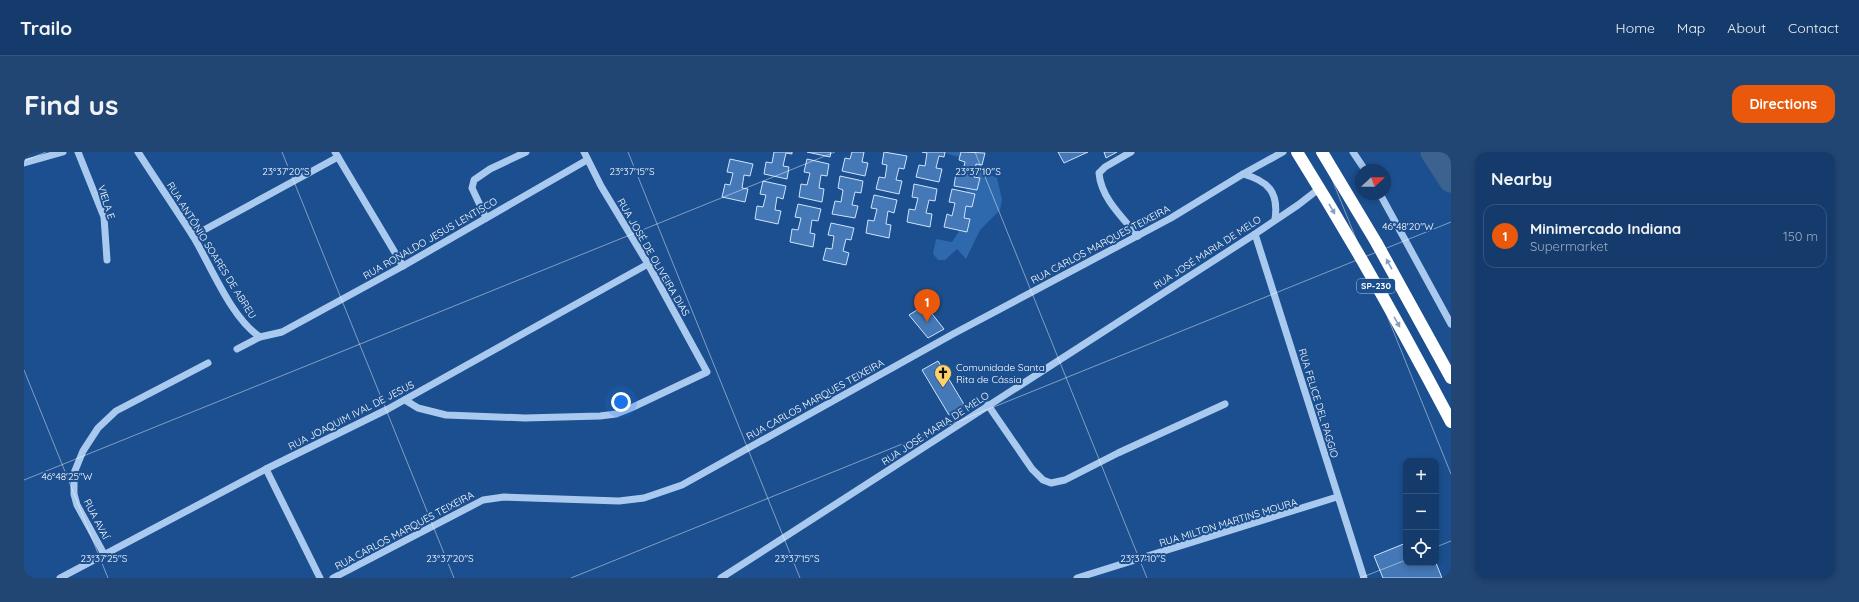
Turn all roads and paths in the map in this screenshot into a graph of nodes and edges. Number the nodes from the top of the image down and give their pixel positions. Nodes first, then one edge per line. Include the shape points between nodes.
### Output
1 (63, 152) edge
2 (78, 152) edge
3 (138, 152) edge
4 (526, 152) edge
5 (584, 152) edge
6 (1131, 152) edge
7 (1283, 152) edge
8 (1297, 152) edge
9 (1322, 152) edge
10 (1353, 152) edge
11 (337, 154) edge
12 (587, 160) junction
13 (24, 164) edge
14 (1361, 164) edge
15 (1243, 174) junction
16 (1320, 188) junction
17 (1383, 200) edge
18 (486, 218) junction
19 (1275, 219) junction
20 (1255, 234) junction
21 (193, 236) junction
22 (1138, 236) junction
23 (107, 260) dead end
24 (648, 264) junction
25 (403, 266) junction
26 (1451, 324) edge
27 (260, 337) junction
28 (238, 349) dead end
29 (208, 363) dead end
30 (1451, 378) edge
31 (405, 400) junction
32 (1225, 404) dead end
33 (988, 405) junction
34 (1451, 422) edge
35 (266, 469) junction
36 (1338, 497) junction
37 (104, 554) junction
38 (60, 578) edge
39 (320, 578) edge
40 (333, 578) edge
41 (721, 578) edge
42 (1077, 578) edge
43 (1364, 578) edge

1 - 13 street
2 - 23 street, VIELA E via 104,217
3 - 21 street, RUA ANTÔNIO SOARES DE ABREU
4 - 18 street via 490,169 474,180 472,188
5 - 12 street, RUA JOSÉ DE OLIVEIRA DIAS
6 - 22 street via 1105,166 1100,178 1103,191
7 - 15 street, RUA CARLOS MARQUES TEIXEIRA
8 - 16 highway, SP-230
30 -> 9 highway, SP-230 via 1376,242
10 - 14 street
11 - 21 street
11 - 25 street
12 - 18 street, RUA RONALDO JESUS LENTISCO
12 - 24 street, RUA JOSÉ DE OLIVEIRA DIAS
15 - 19 street via 1258,178 1268,186 1277,206
15 - 22 street, RUA CARLOS MARQUES TEIXEIRA
16 - 19 street, RUA JOSÉ MARIA DE MELO
16 -> 34 highway, SP-230
17 - 26 street
18 - 25 street, RUA RONALDO JESUS LENTISCO
19 - 20 street, RUA JOSÉ MARIA DE MELO
20 - 33 street, RUA JOSÉ MARIA DE MELO
20 - 36 street, RUA FELICE DEL PAGGIO
21 - 27 street, RUA ANTÔNIO SOARES DE ABREU via 236,312 250,331
22 - 40 street, RUA CARLOS MARQUES TEIXEIRA via 953,334 666,492 619,501 504,497 483,500
24 - 31 street, RUA JOAQUIM IVAL DE JESUS
24 - 31 street, RUA JOSÉ DE OLIVEIRA DIAS via 707,372 631,408 616,414 600,416 525,418 446,415 418,408
25 - 27 street, RUA RONALDO JESUS LENTISCO via 282,332
27 - 28 street
29 - 37 street, RUA AVAÍ via 116,411 98,428 83,450 74,473 74,494 77,505
31 - 35 street, RUA JOAQUIM IVAL DE JESUS
32 - 33 street via 1065,480 1051,483 1043,480 1032,469
33 - 41 street, RUA JOSÉ MARIA DE MELO
35 - 37 street, RUA JOAQUIM IVAL DE JESUS
35 - 39 street
36 - 42 street, RUA MILTON MARTINS MOURA
36 - 43 street, RUA FELICE DEL PAGGIO
37 - 38 street, RUA JOAQUIM IVAL DE JESUS

